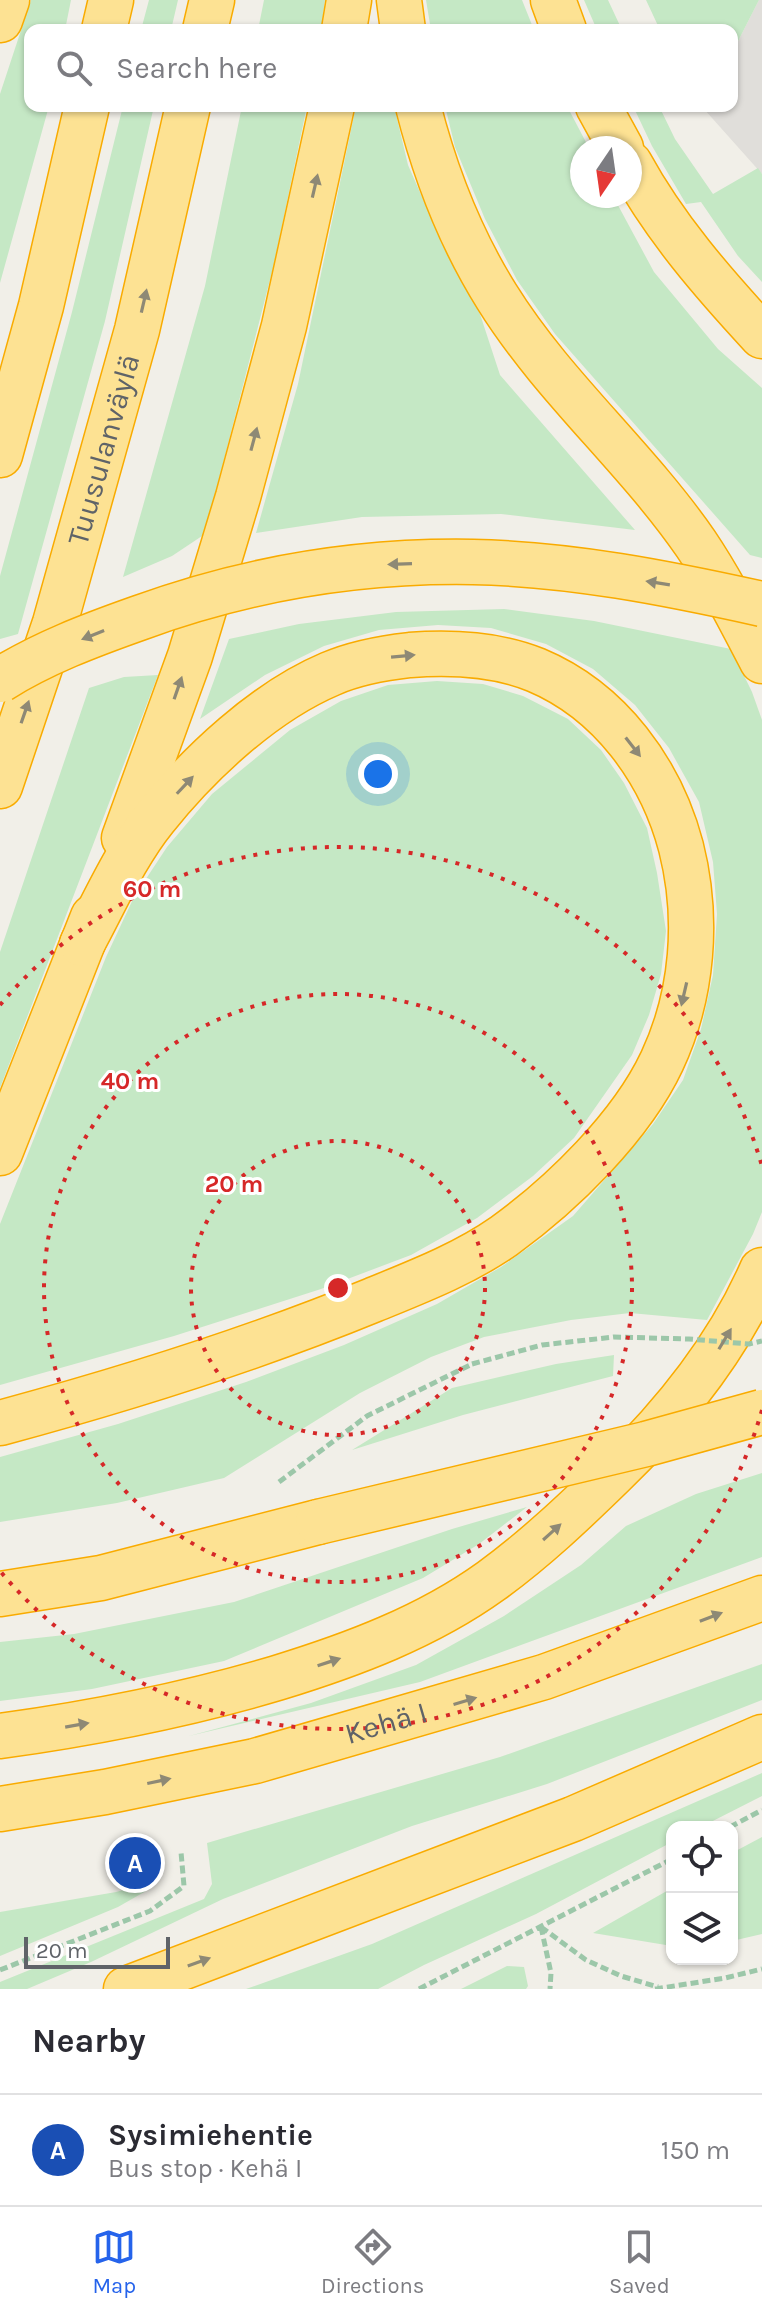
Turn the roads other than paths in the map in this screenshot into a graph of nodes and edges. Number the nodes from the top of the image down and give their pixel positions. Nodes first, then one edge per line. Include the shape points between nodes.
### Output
1 (7, 0) edge
2 (111, 0) edge
3 (212, 0) edge
4 (349, 0) edge
5 (399, 0) edge
6 (553, 0) edge
7 (0, 20) edge
8 (105, 24) edge
9 (206, 24) edge
10 (345, 24) edge
11 (402, 24) edge
12 (562, 24) edge
13 (86, 112) edge
14 (187, 112) edge
15 (331, 112) edge
16 (419, 112) edge
17 (601, 112) edge
18 (614, 136) edge
19 (642, 183) edge
20 (762, 336) edge
21 (0, 455) edge
22 (762, 604) edge
23 (762, 661) edge
24 (0, 680) edge
25 (0, 786) edge
26 (82, 944) junction
27 (0, 1153) edge
28 (762, 1270) edge
29 (762, 1412) edge
30 (0, 1423) edge
31 (0, 1594) edge
32 (762, 1598) edge
33 (0, 1736) edge
34 (762, 1737) edge
35 (0, 1809) edge
36 (126, 1989) edge

1 - 7 highway
2 - 8 highway
3 - 9 highway
4 - 10 highway
5 - 11 highway
6 - 12 highway
13 - 21 highway
25 -> 14 highway, Tuusulanväylä via 55,623 133,345
26 -> 15 highway via 190,656 238,497 284,326
16 - 23 highway via 430,156 463,235 498,298 695,544
17 - 18 highway
19 - 20 highway via 716,287
22 -> 24 highway, bridge via 569,569 473,562 383,565 294,575 222,591 97,632
26 - 27 highway
26 -> 30 highway via 154,819 238,734 278,703 331,674 385,658 437,653 486,657 535,670 577,693 618,728 649,768 673,817 686,868 691,920 689,972 661,1064 606,1143 554,1196 500,1238 432,1275 244,1350
33 -> 28 highway via 167,1707 336,1660 417,1626 489,1583 550,1535 648,1440 707,1368
29 - 31 highway, bridge via 101,1578
35 -> 32 highway, Kehä I via 255,1761 544,1677
36 -> 34 highway via 573,1819

